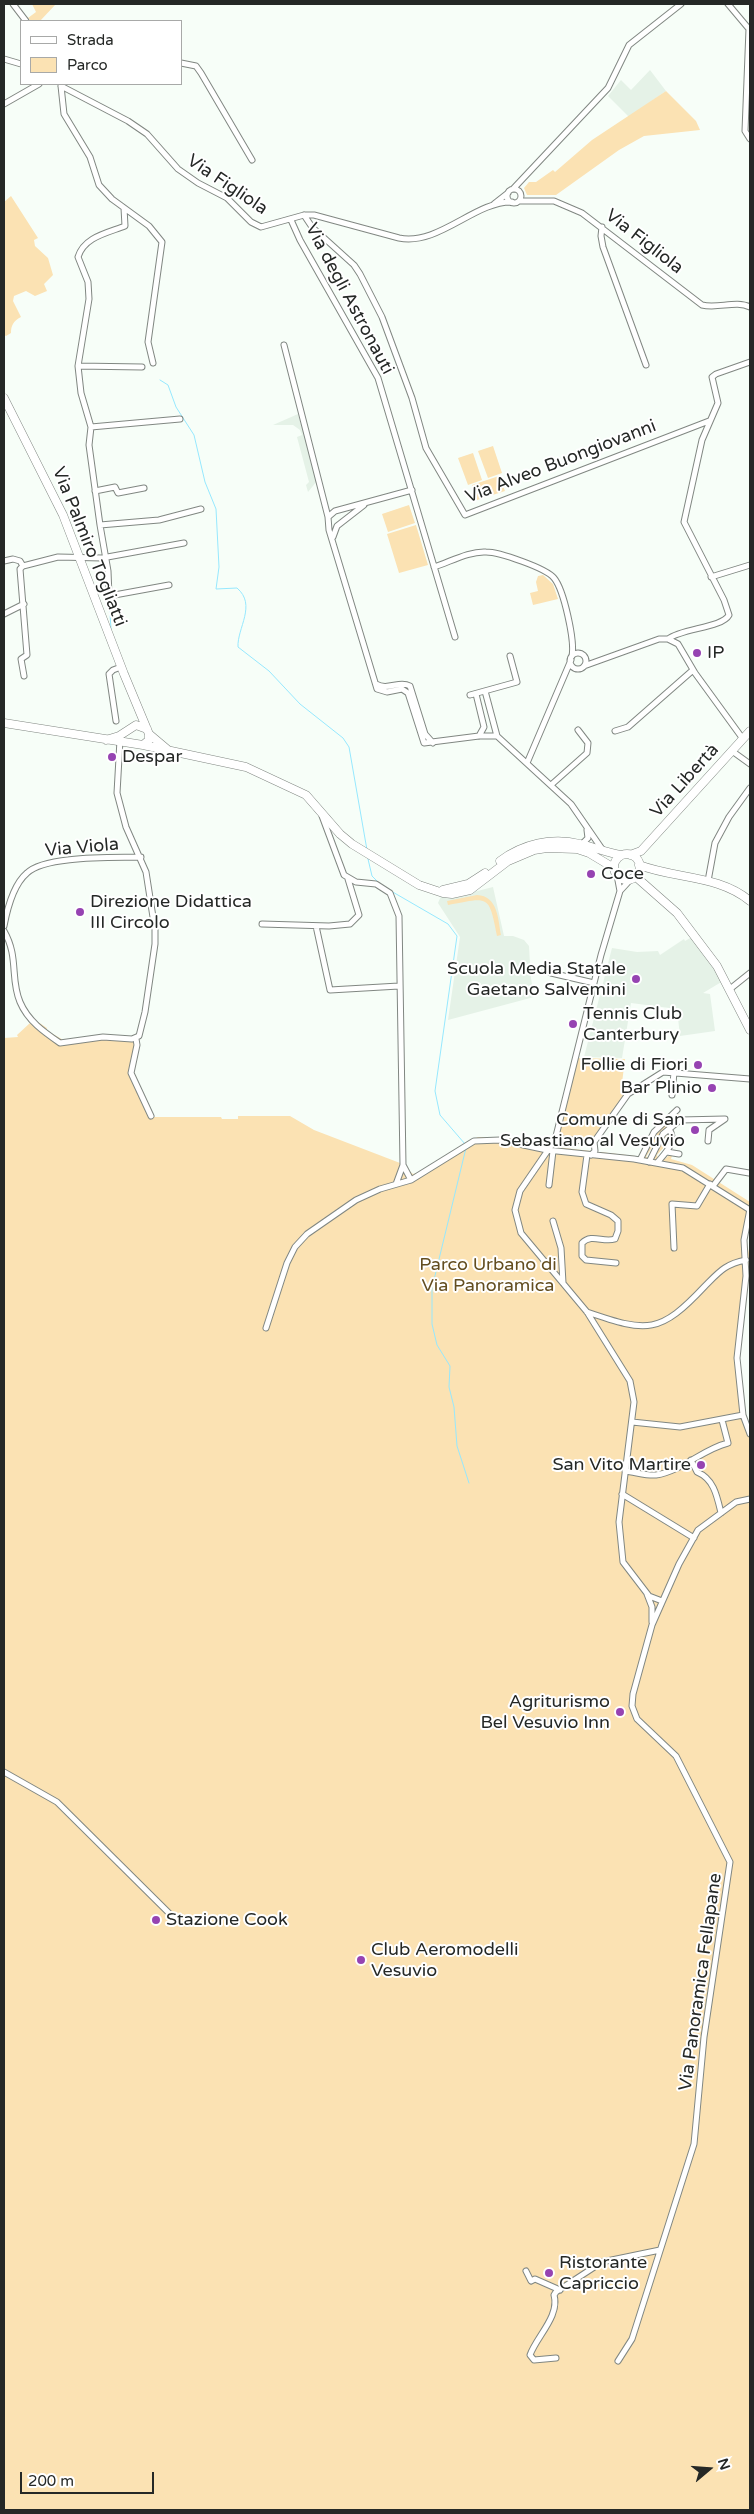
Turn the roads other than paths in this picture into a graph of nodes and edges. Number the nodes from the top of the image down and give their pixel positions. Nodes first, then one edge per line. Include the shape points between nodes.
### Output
1 (13, 4) edge
2 (681, 4) edge
3 (728, 4) edge
4 (25, 20) edge
5 (4, 59) edge
6 (182, 62) edge
7 (20, 64) edge
8 (37, 85) edge
9 (60, 85) edge
10 (4, 104) edge
11 (750, 139) edge
12 (252, 160) dead end
13 (520, 183) junction
14 (513, 189) junction
15 (508, 193) junction
16 (520, 193) junction
17 (528, 200) junction
18 (519, 201) junction
19 (512, 202) junction
20 (491, 206) junction
21 (124, 208) junction
22 (304, 215) junction
23 (291, 220) junction
24 (602, 228) junction
25 (750, 307) edge
26 (284, 345) dead end
27 (750, 362) edge
28 (153, 363) dead end
29 (646, 365) dead end
30 (78, 366) junction
31 (142, 367) dead end
32 (4, 398) edge
33 (180, 419) dead end
34 (709, 421) junction
35 (90, 427) junction
36 (144, 488) dead end
37 (412, 490) junction
38 (96, 491) junction
39 (367, 503) junction
40 (201, 509) dead end
41 (328, 516) junction
42 (100, 525) junction
43 (333, 540) junction
44 (184, 544) dead end
45 (79, 558) junction
46 (105, 558) junction
47 (4, 561) edge
48 (750, 565) edge
49 (22, 566) junction
50 (434, 567) junction
51 (711, 577) junction
52 (169, 585) dead end
53 (24, 604) junction
54 (4, 614) edge
55 (455, 637) dead end
56 (668, 639) junction
57 (574, 640) junction
58 (583, 655) junction
59 (510, 656) dead end
60 (572, 658) junction
61 (599, 661) junction
62 (584, 666) junction
63 (121, 667) junction
64 (577, 668) junction
65 (693, 670) junction
66 (24, 676) dead end
67 (564, 676) junction
68 (485, 691) junction
69 (138, 711) junction
70 (482, 719) junction
71 (491, 719) junction
72 (116, 722) dead end
73 (4, 723) edge
74 (130, 729) junction
75 (578, 730) dead end
76 (615, 731) dead end
77 (750, 731) edge
78 (149, 732) junction
79 (479, 736) junction
80 (497, 736) junction
81 (743, 739) junction
82 (120, 740) junction
83 (132, 744) junction
84 (143, 745) junction
85 (170, 751) junction
86 (732, 751) junction
87 (527, 763) junction
88 (750, 764) edge
89 (551, 785) junction
90 (750, 788) edge
91 (320, 808) junction
92 (587, 827) junction
93 (582, 844) junction
94 (604, 851) junction
95 (641, 851) junction
96 (630, 855) junction
97 (621, 856) junction
98 (141, 857) junction
99 (639, 864) junction
100 (616, 872) junction
101 (633, 878) junction
102 (348, 879) junction
103 (708, 881) junction
104 (429, 889) junction
105 (620, 891) junction
106 (750, 901) edge
107 (262, 924) dead end
108 (4, 926) edge
109 (316, 926) junction
110 (4, 931) edge
111 (750, 973) edge
112 (551, 974) dead end
113 (594, 983) junction
114 (399, 986) junction
115 (730, 989) junction
116 (750, 1030) edge
117 (136, 1038) junction
118 (674, 1072) junction
119 (750, 1078) edge
120 (672, 1095) dead end
121 (676, 1110) dead end
122 (151, 1116) dead end
123 (696, 1120) junction
124 (669, 1129) junction
125 (710, 1130) junction
126 (568, 1139) junction
127 (555, 1140) junction
128 (579, 1140) junction
129 (708, 1141) dead end
130 (594, 1142) junction
131 (536, 1148) junction
132 (547, 1150) junction
133 (555, 1151) junction
134 (568, 1152) junction
135 (576, 1152) junction
136 (667, 1152) junction
137 (679, 1154) dead end
138 (589, 1155) junction
139 (640, 1160) junction
140 (649, 1162) junction
141 (657, 1163) junction
142 (403, 1165) junction
143 (748, 1173) dead end
144 (411, 1180) junction
145 (396, 1184) junction
146 (549, 1185) dead end
147 (712, 1185) junction
148 (750, 1209) edge
149 (553, 1221) dead end
150 (674, 1248) dead end
151 (746, 1260) junction
152 (616, 1263) dead end
153 (748, 1277) edge
154 (563, 1283) junction
155 (587, 1312) junction
156 (266, 1328) dead end
157 (743, 1414) junction
158 (722, 1420) junction
159 (632, 1422) junction
160 (750, 1434) edge
161 (691, 1460) junction
162 (625, 1471) junction
163 (622, 1494) junction
164 (750, 1499) edge
165 (720, 1513) junction
166 (694, 1538) junction
167 (647, 1594) junction
168 (662, 1601) junction
169 (652, 1625) junction
170 (4, 1772) edge
171 (176, 1920) dead end
172 (660, 2250) junction
173 (526, 2271) dead end
174 (560, 2290) junction
175 (556, 2358) dead end
176 (618, 2361) dead end

1 - 4 street
2 - 13 street via 629,45 608,88
3 - 11 street via 749,29 745,131
5 - 7 street
6 - 12 street via 196,66
8 - 10 street
9 - 21 street via 64,114 90,157 99,185
9 - 23 street, Via Figliola via 147,134 178,169 227,198 257,226 261,228
13 - 14 street
13 - 16 street
14 - 15 street
14 - 16 street
15 - 19 street
15 - 20 street
16 - 17 street
16 - 18 street
17 - 18 street, Via Figliola
17 - 24 street, Via Figliola via 549,200 569,206
18 - 19 street
19 - 20 street, Via Figliola
20 - 22 street, Via Figliola via 450,226 409,239
21 - 28 street via 157,233 163,246 148,342
21 - 30 street via 125,226 85,244 78,257 88,282 89,298
22 - 23 street, Via Figliola
22 - 34 street, Via Alveo Buongiovanni via 360,274 382,317 412,398 426,448 465,515
23 - 37 street, Via degli Astronauti via 378,378
24 - 25 street, Via Figliola via 702,304
24 - 29 street via 603,247
26 - 41 street
27 - 34 street via 713,376 718,400
30 - 31 street
30 - 35 street
32 - 45 street, Via Palmiro Togliatti via 63,515
33 - 35 street
34 - 51 street via 698,455 684,522
35 - 38 street via 89,445
36 - 38 street via 118,493 115,487
37 - 39 street
37 - 50 street, Via degli Astronauti
38 - 42 street
39 - 41 street via 335,511
39 - 43 street via 338,526
40 - 42 street via 159,520
41 - 43 street
42 - 46 street
43 - 79 street via 377,689 382,692 406,690 424,743
44 - 46 street
45 - 46 street
45 - 49 street via 58,557
45 - 63 street, Via Palmiro Togliatti
46 - 52 street via 109,596
47 - 49 street via 14,559
48 - 51 street
49 - 53 street
50 - 55 street, Via degli Astronauti
50 - 57 street via 488,552 549,574 557,583
51 - 56 street via 728,610 728,617 723,622 684,630
53 - 54 street
53 - 66 street via 27,655 21,659
56 - 61 street via 659,639
56 - 65 street via 678,644
57 - 58 street
57 - 60 street
58 - 60 street
58 - 61 street
58 - 62 street
59 - 68 street via 517,682
60 - 64 street via 571,664
60 - 67 street
61 - 62 street
62 - 64 street
63 - 69 street, Via Palmiro Togliatti
63 - 72 street via 109,674
64 - 67 street
65 - 76 street via 628,727
65 - 81 street
67 - 87 street
68 - 70 street via 473,695
68 - 71 street
69 - 74 street
69 - 78 street, Via Palmiro Togliatti
70 - 71 street via 488,715
70 - 79 street via 483,729
71 - 80 street
73 - 82 street
74 - 78 street via 141,725
74 - 82 street
74 - 83 street via 128,738
75 - 89 street via 588,743 587,753
77 - 81 street, Via Libertà
78 - 84 street via 149,740
78 - 85 street
79 - 80 street
80 - 87 street
81 - 86 street, Via Libertà
82 - 83 street
82 - 98 street via 117,793 126,827
83 - 84 street
84 - 85 street
85 - 91 street via 246,767 306,795
86 - 88 street
86 - 95 street, Via Libertà
87 - 89 street
89 - 92 street via 571,804
90 - 103 street via 715,843
91 - 102 street
91 - 104 street via 340,834 367,854
92 - 93 street via 588,838
92 - 94 street
93 - 94 street
93 - 104 street via 532,844 509,855 468,884 448,890
94 - 97 street
95 - 96 street, Via Libertà
95 - 99 street, Via Libertà
96 - 97 street
96 - 99 street
97 - 100 street via 616,860
98 - 108 street, Via Viola via 87,858 34,868 26,873 16,891
98 - 117 street via 149,888 155,944 142,1029
99 - 101 street
99 - 103 street
100 - 101 street via 624,879
100 - 104 street via 589,853 577,849 547,848 508,861 480,884 465,891 452,894
100 - 105 street
101 - 105 street
101 - 115 street via 677,913
102 - 109 street via 359,915 356,920 350,924
102 - 114 street via 376,884 390,893 399,916
103 - 106 street via 730,888
105 - 113 street
107 - 109 street
109 - 114 street via 330,990
110 - 117 street via 11,944 19,1001 36,1026 60,1043 103,1037
111 - 115 street
112 - 113 street
113 - 127 street
114 - 142 street
115 - 116 street
117 - 122 street via 130,1073
118 - 119 street
118 - 120 street
118 - 130 street via 663,1072 628,1094
121 - 139 street via 654,1132
123 - 124 street via 680,1120
123 - 125 street
123 - 125 street via 725,1119
124 - 136 street via 673,1138
124 - 140 street via 663,1134
125 - 129 street
126 - 127 street
126 - 128 street
126 - 134 street via 571,1146
127 - 131 street
127 - 132 street
127 - 133 street
128 - 130 street
128 - 135 street via 573,1144
130 - 138 street via 595,1151
131 - 132 street
131 - 144 street via 482,1139
132 - 133 street
132 - 154 street via 520,1191 515,1216 521,1232
133 - 134 street
133 - 146 street
134 - 135 street
135 - 138 street
136 - 137 street
136 - 141 street
138 - 139 street
138 - 152 street via 582,1192 586,1204 611,1215 618,1221 618,1231 615,1239 609,1241 586,1238 582,1242 582,1256 586,1260
139 - 140 street
140 - 141 street
141 - 147 street via 683,1168
142 - 144 street
142 - 145 street
143 - 147 street via 726,1169
144 - 145 street
145 - 156 street via 356,1200 319,1224 295,1247
147 - 148 street
147 - 150 street via 697,1206 672,1204
148 - 151 street via 744,1240
149 - 154 street via 561,1248
151 - 153 street
151 - 155 street via 721,1268 673,1318 659,1324 624,1325
153 - 157 street via 737,1358
154 - 155 street
155 - 159 street via 630,1381 634,1402
157 - 158 street
157 - 160 street
158 - 159 street via 680,1427
158 - 161 street via 728,1443
159 - 162 street
161 - 162 street via 655,1475
161 - 165 street via 697,1472 711,1482
162 - 163 street
163 - 166 street
163 - 167 street via 619,1522 623,1562
164 - 165 street via 736,1502
165 - 166 street via 698,1530
166 - 168 street
167 - 168 street
167 - 169 street via 652,1607
168 - 169 street
169 - 172 street, Via Panoramica Fellapane via 632,1706 637,1719 676,1756 730,1862 704,2037 694,2144
170 - 171 street via 57,1802
172 - 174 street via 602,2262
172 - 176 street, Via Panoramica Fellapane via 632,2339
173 - 174 street via 532,2281 535,2279
174 - 175 street via 554,2295 555,2308 530,2355 534,2360

